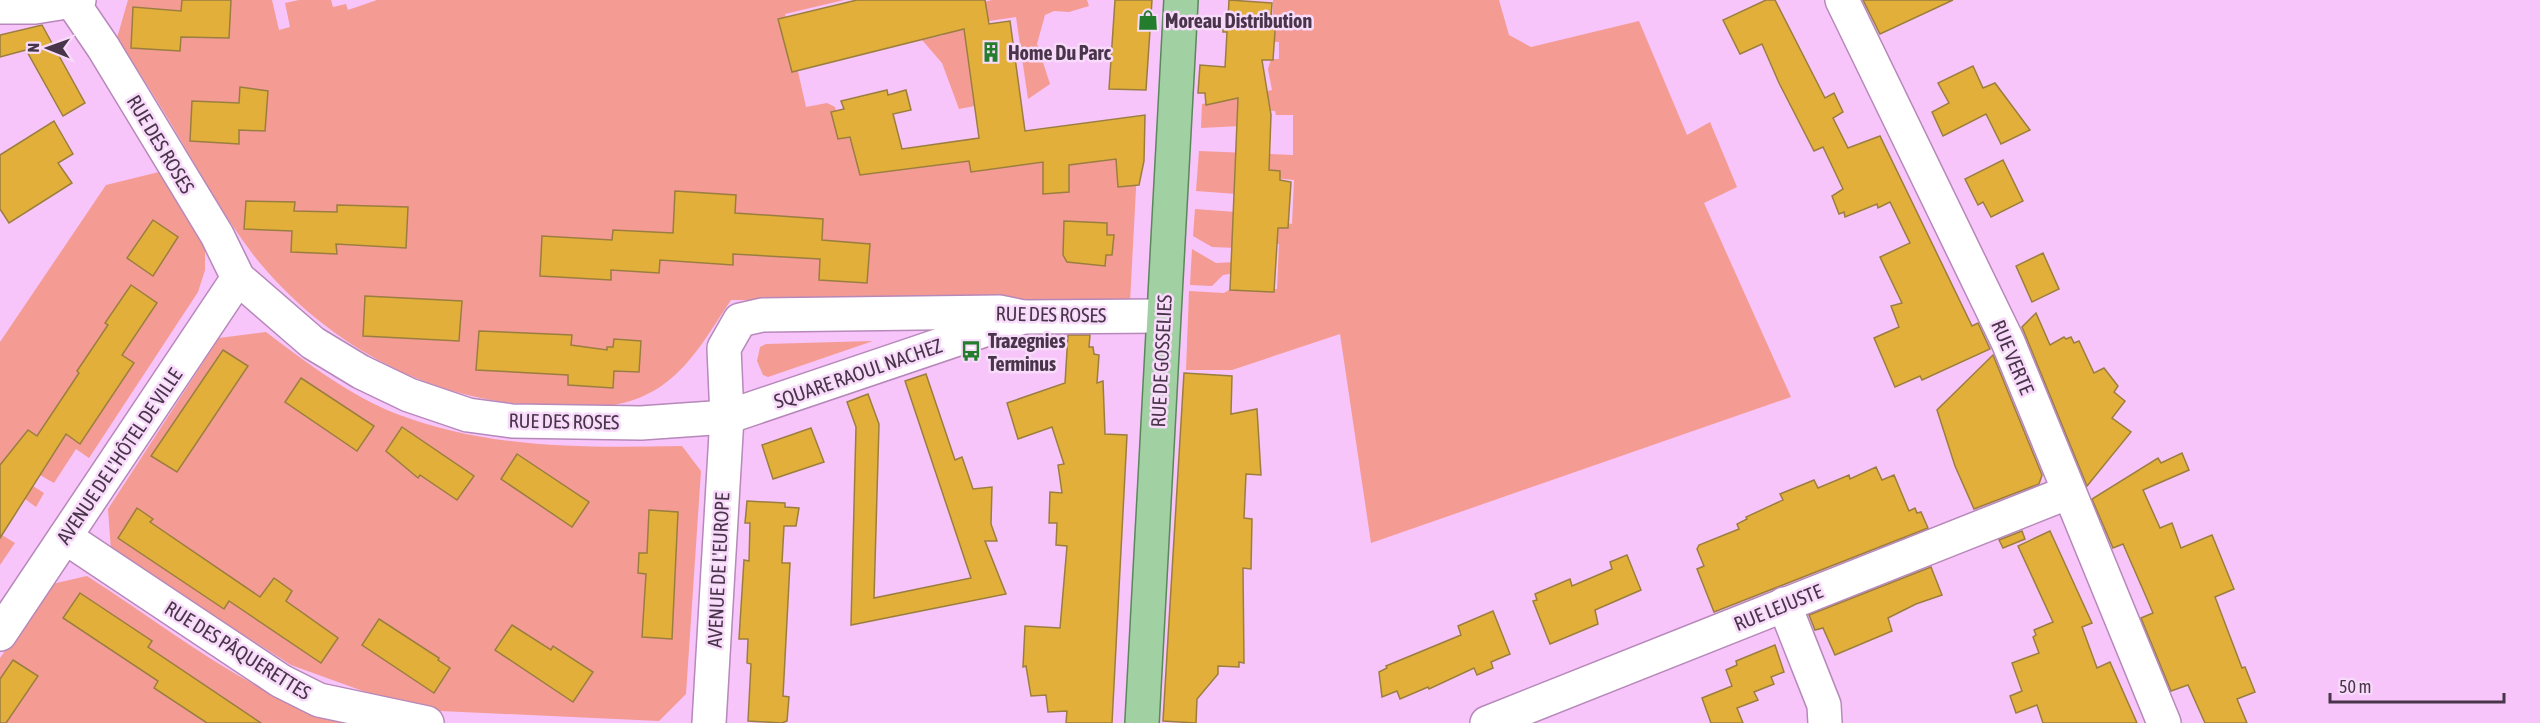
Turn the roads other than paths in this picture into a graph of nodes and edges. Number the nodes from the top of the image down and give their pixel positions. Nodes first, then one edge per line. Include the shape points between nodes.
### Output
1 (1181, 0) edge
2 (1842, 0) edge
3 (76, 2) edge
4 (0, 7) edge
5 (238, 278) junction
6 (1023, 316) junction
7 (1163, 316) junction
8 (727, 417) junction
9 (2069, 492) junction
10 (65, 537) junction
11 (1784, 604) junction
12 (0, 634) edge
13 (427, 723) edge
14 (709, 723) edge
15 (1142, 723) edge
16 (1487, 723) edge
17 (1826, 723) edge
18 (2164, 723) edge

1 - 7 main road, RUE DE GOSSELIES
2 - 9 street, RUE VERTE via 2008,342
3 - 4 street via 35,8
3 - 5 street, RUE DES ROSES via 217,236
5 - 8 street, RUE DES ROSES via 313,342 361,372 409,395 468,415 512,421 630,423
5 - 10 street, AVENUE DE L'HÔTEL DE VILLE
6 - 7 street, RUE DES ROSES
6 - 8 street, SQUARE RAOUL NACHEZ
6 - 8 street, RUE DES ROSES via 1000,312 762,315 740,320 724,348
7 - 15 main road, RUE DE GOSSELIES
8 - 14 street, AVENUE DE L'EUROPE
9 - 11 street, RUE LEJUSTE
9 - 18 street, RUE VERTE
10 - 12 street, AVENUE DE L'HÔTEL DE VILLE
10 - 13 street, RUE DES PÂQUERETTES via 280,681 319,700
11 - 16 street, RUE LEJUSTE
11 - 17 street via 1824,705

